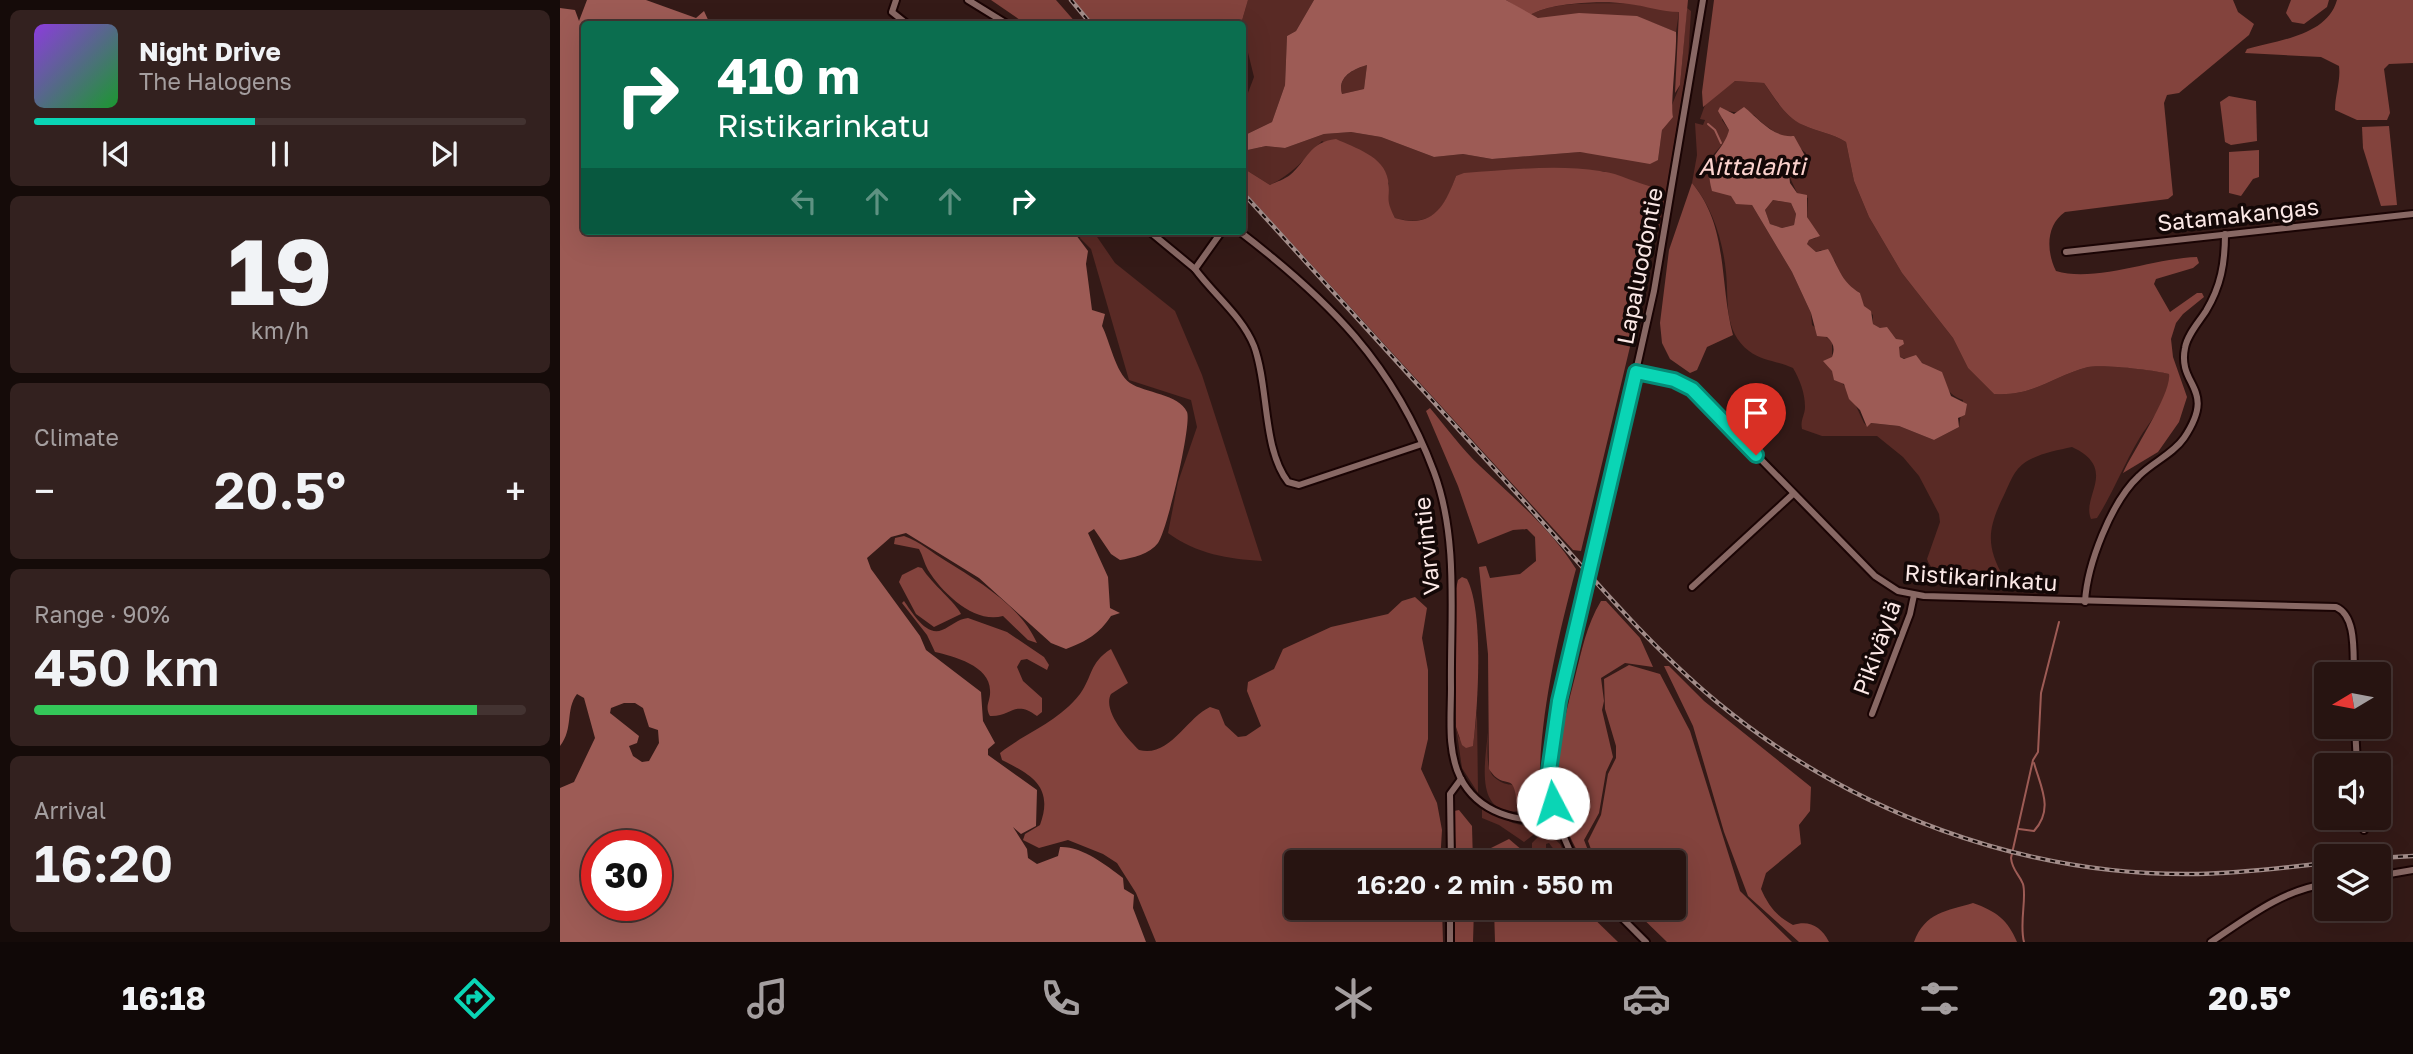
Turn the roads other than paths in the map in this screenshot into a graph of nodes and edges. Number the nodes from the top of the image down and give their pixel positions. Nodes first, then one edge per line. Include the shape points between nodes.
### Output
1 (895, 0) edge
2 (968, 0) edge
3 (1703, 0) edge
4 (902, 21) edge
5 (1002, 21) edge
6 (2413, 214) edge
7 (2225, 234) junction
8 (1154, 235) edge
9 (1219, 235) edge
10 (1245, 235) edge
11 (2066, 252) dead end
12 (1195, 269) junction
13 (1636, 372) junction
14 (1422, 444) junction
15 (1793, 494) junction
16 (1692, 587) dead end
17 (1914, 595) junction
18 (2085, 602) junction
19 (2353, 662) edge
20 (1872, 714) dead end
21 (1461, 779) junction
22 (1555, 818) junction
23 (1451, 850) edge
24 (1570, 850) edge
25 (2413, 870) edge
26 (2391, 874) edge
27 (2314, 886) edge
28 (1450, 920) edge
29 (1624, 920) edge
30 (1450, 942) edge
31 (1646, 942) edge
32 (2211, 942) edge

1 - 4 street via 893,16
2 - 5 street
3 - 13 street, Lapaluodontie via 1674,182
6 - 7 street, Satamakangas
7 - 11 street, Satamakangas
7 - 18 street via 2218,289 2184,350 2199,397 2198,412 2180,443 2137,477 2126,492 2094,554
8 - 12 street
9 - 12 street
10 - 14 street, Varvintie via 1338,315 1380,370
12 - 14 street via 1254,345 1274,446 1288,482 1299,485
13 - 15 street, Ristikarinkatu via 1692,389
13 - 22 street, Lapaluodontie, bridge via 1553,733 1549,771
14 - 21 street, Varvintie via 1441,496 1449,545 1451,738
15 - 16 street
15 - 17 street, Ristikarinkatu via 1884,584
17 - 18 street, Ristikarinkatu
17 - 20 street, Pikiväylä
18 - 19 street, Ristikarinkatu via 2336,607 2346,613 2350,624
21 - 22 street, Varvintie via 1495,812 1532,821
21 - 23 street via 1450,794
22 - 24 street, Lapaluodontie
25 - 26 street
27 - 32 street via 2265,906
28 - 30 street
29 - 31 street

